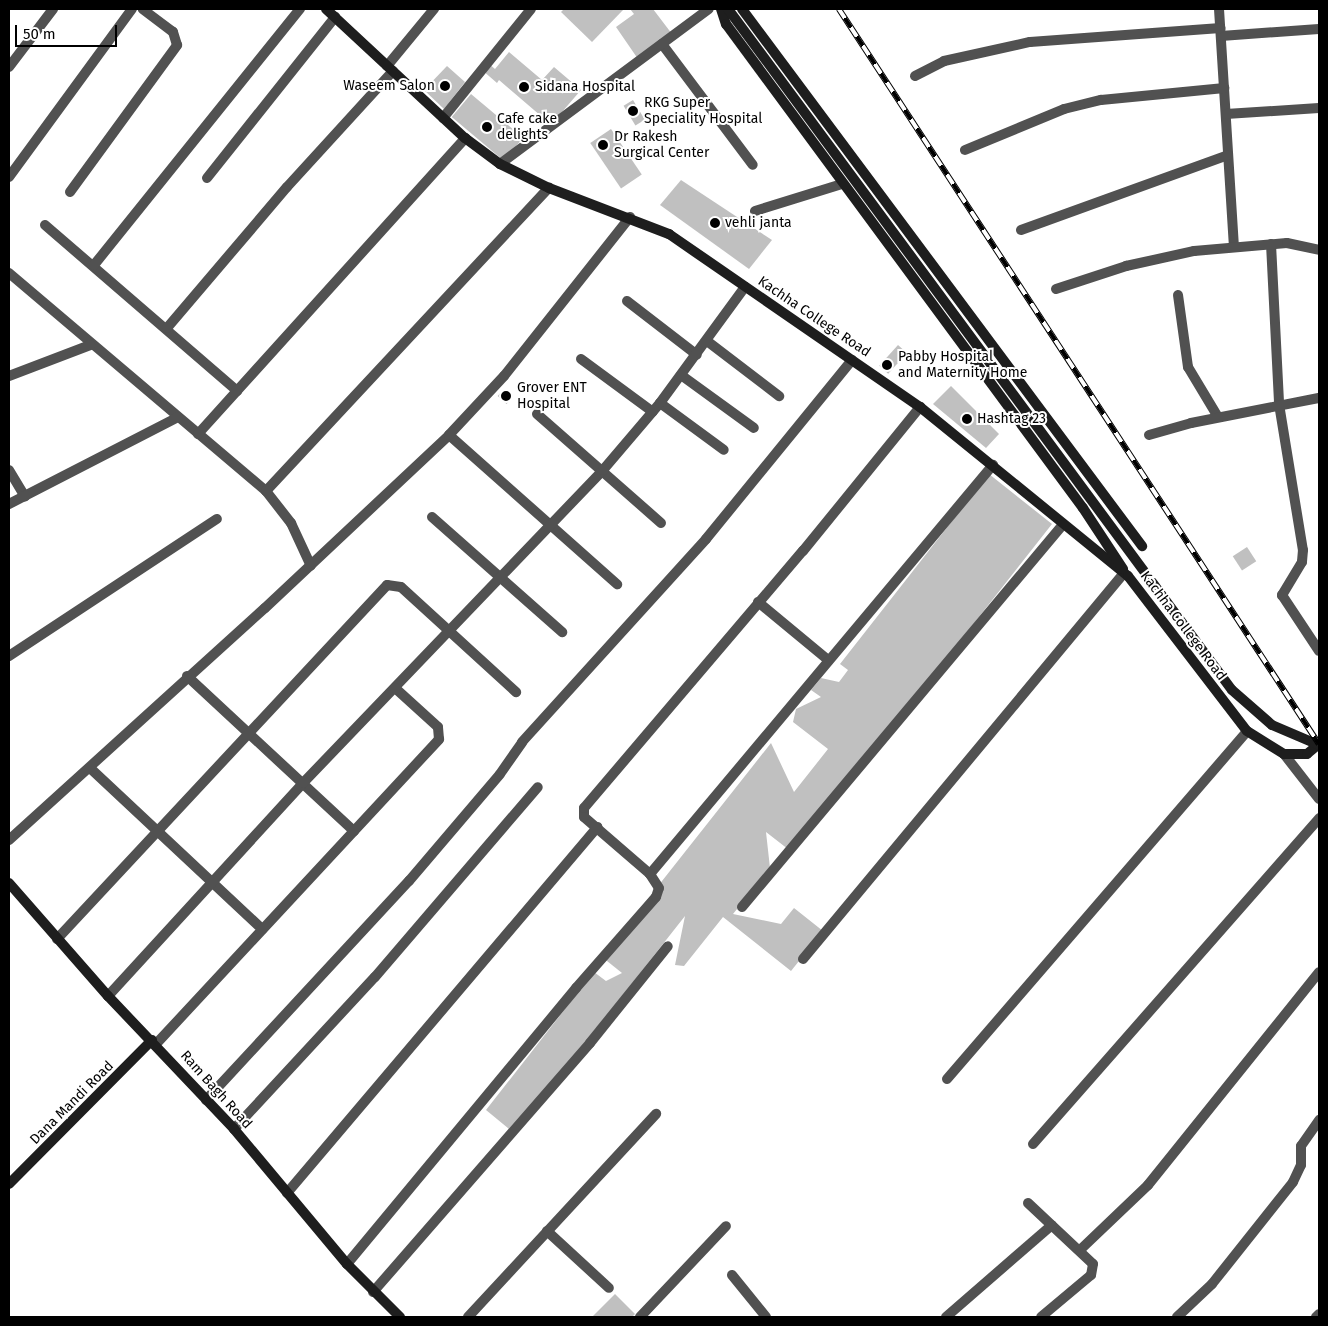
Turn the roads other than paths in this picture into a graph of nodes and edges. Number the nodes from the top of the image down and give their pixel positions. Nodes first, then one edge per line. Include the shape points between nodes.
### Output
1 (53, 9) edge
2 (132, 9) edge
3 (143, 9) edge
4 (300, 9) edge
5 (326, 9) edge
6 (434, 9) edge
7 (532, 9) edge
8 (709, 9) edge
9 (721, 9) edge
10 (1219, 9) edge
11 (734, 11) edge
12 (335, 17) junction
13 (1319, 29) edge
14 (1220, 32) junction
15 (662, 44) junction
16 (9, 68) edge
17 (390, 68) junction
18 (915, 76) dead end
19 (1224, 88) junction
20 (1319, 108) edge
21 (1226, 114) junction
22 (443, 118) junction
23 (465, 138) junction
24 (965, 150) dead end
25 (1228, 156) junction
26 (500, 164) junction
27 (753, 164) dead end
28 (9, 177) edge
29 (207, 178) dead end
30 (842, 184) junction
31 (549, 188) junction
32 (70, 192) dead end
33 (755, 211) dead end
34 (630, 217) junction
35 (45, 225) dead end
36 (1021, 230) dead end
37 (1271, 244) junction
38 (1234, 247) junction
39 (1319, 250) edge
40 (94, 265) junction
41 (11, 277) edge
42 (745, 287) junction
43 (1056, 289) dead end
44 (1178, 295) dead end
45 (627, 302) dead end
46 (167, 328) junction
47 (707, 342) junction
48 (90, 345) junction
49 (697, 354) junction
50 (581, 359) dead end
51 (852, 360) junction
52 (682, 375) junction
53 (9, 376) edge
54 (237, 391) junction
55 (780, 396) dead end
56 (1319, 398) edge
57 (660, 404) junction
58 (1279, 404) junction
59 (920, 407) junction
60 (653, 412) junction
61 (537, 414) dead end
62 (178, 417) junction
63 (1218, 417) junction
64 (754, 428) dead end
65 (198, 434) junction
66 (449, 435) junction
67 (1149, 435) dead end
68 (724, 450) dead end
69 (993, 465) junction
70 (9, 470) edge
71 (603, 470) junction
72 (266, 491) junction
73 (25, 497) junction
74 (9, 504) edge
75 (432, 517) dead end
76 (217, 519) dead end
77 (661, 523) dead end
78 (552, 525) junction
79 (1063, 525) junction
80 (1142, 546) dead end
81 (311, 566) junction
82 (1126, 575) junction
83 (501, 578) junction
84 (618, 584) dead end
85 (758, 602) junction
86 (450, 629) junction
87 (562, 632) dead end
88 (1319, 651) edge
89 (9, 656) edge
90 (828, 660) junction
91 (187, 676) junction
92 (395, 688) junction
93 (516, 692) dead end
94 (248, 731) junction
95 (1247, 731) junction
96 (1319, 745) edge
97 (1284, 754) junction
98 (90, 768) junction
99 (303, 783) junction
100 (538, 787) dead end
101 (1319, 799) edge
102 (1319, 818) edge
103 (597, 827) junction
104 (156, 828) junction
105 (354, 831) junction
106 (9, 840) edge
107 (650, 874) junction
108 (9, 883) edge
109 (212, 883) junction
110 (742, 907) dead end
111 (262, 929) junction
112 (57, 939) junction
113 (668, 946) dead end
114 (803, 959) dead end
115 (1319, 972) edge
116 (108, 996) junction
117 (154, 1042) junction
118 (947, 1079) dead end
119 (206, 1100) junction
120 (656, 1114) dead end
121 (1319, 1120) edge
122 (234, 1129) junction
123 (1033, 1144) dead end
124 (9, 1184) edge
125 (286, 1193) junction
126 (1028, 1203) dead end
127 (1052, 1225) junction
128 (726, 1226) dead end
129 (547, 1231) junction
130 (1080, 1250) junction
131 (347, 1264) junction
132 (732, 1276) dead end
133 (609, 1288) dead end
134 (373, 1292) junction
135 (1319, 1314) edge
136 (400, 1317) edge
137 (468, 1317) edge
138 (640, 1317) edge
139 (766, 1317) edge
140 (946, 1317) edge
141 (1041, 1317) edge
142 (1177, 1317) edge
143 (1316, 1317) edge

1 - 16 street
2 - 28 street
3 - 32 street via 177,36 177,45
4 - 40 street
5 - 12 street, Kachha College Road
6 - 17 street
7 - 22 street
8 - 15 street
9 - 30 street via 726,24
10 - 14 street
11 - 80 street
11 - 96 street via 1232,690 1272,725
12 - 17 street, Kachha College Road
12 - 29 street
13 - 14 street
14 - 18 street via 1030,42 944,61
14 - 19 street
15 - 26 street
15 - 27 street
17 - 22 street, Kachha College Road
17 - 46 street
19 - 21 street
19 - 24 street via 1101,100 1064,109
20 - 21 street
21 - 25 street
22 - 23 street, Kachha College Road
23 - 26 street, Kachha College Road
23 - 54 street via 322,292
25 - 36 street
25 - 38 street
26 - 31 street, Kachha College Road
30 - 33 street
30 - 82 street via 1083,508
31 - 34 street, Kachha College Road
31 - 72 street
34 - 42 street, Kachha College Road via 698,251
34 - 66 street via 504,376
35 - 40 street
37 - 38 street
37 - 39 street via 1301,244
37 - 58 street
38 - 43 street via 1159,257
40 - 46 street
41 - 48 street
42 - 47 street
42 - 51 street, Kachha College Road
44 - 63 street via 1188,367
45 - 49 street
46 - 54 street
47 - 49 street
47 - 55 street
48 - 53 street
48 - 62 street
49 - 52 street
50 - 60 street
51 - 59 street, Kachha College Road
51 - 119 street via 706,539 522,742 500,774 409,881
52 - 57 street
52 - 64 street
54 - 65 street
56 - 58 street
57 - 60 street
57 - 68 street
58 - 63 street
58 - 88 street via 1303,550 1302,562 1282,590 1282,595
59 - 69 street, Kachha College Road
59 - 85 street
60 - 71 street
61 - 71 street
62 - 65 street
62 - 73 street
63 - 67 street
65 - 72 street
66 - 78 street
66 - 81 street
69 - 79 street, Kachha College Road
69 - 90 street
70 - 73 street
71 - 77 street
71 - 78 street
72 - 81 street via 291,523
73 - 74 street
75 - 83 street
76 - 89 street
78 - 83 street
78 - 84 street
79 - 82 street, Kachha College Road
79 - 110 street
81 - 91 street
82 - 95 street, Kachha College Road
82 - 114 street
83 - 86 street
83 - 87 street
85 - 90 street
85 - 103 street via 584,808 584,817
86 - 92 street
86 - 93 street
86 - 94 street via 401,586 387,584
90 - 107 street
91 - 94 street
91 - 98 street
92 - 99 street
92 - 105 street via 438,727 439,739
94 - 99 street
94 - 104 street
95 - 97 street, Kachha College Road
95 - 118 street
96 - 97 street via 1307,754
97 - 101 street, Kachha College Road
98 - 104 street
98 - 106 street
99 - 105 street
99 - 109 street
100 - 122 street via 407,941
102 - 123 street
103 - 107 street
103 - 125 street
104 - 109 street
104 - 112 street
105 - 111 street
107 - 131 street via 659,888 656,898 601,958
108 - 112 street, Ram Bagh Road
109 - 111 street
109 - 116 street
111 - 117 street
112 - 116 street, Ram Bagh Road
113 - 134 street via 590,1043
115 - 130 street via 1148,1185
116 - 117 street, Ram Bagh Road
117 - 119 street, Ram Bagh Road
117 - 124 street, Dana Mandi Road
119 - 122 street, Ram Bagh Road
120 - 129 street
121 - 142 street via 1301,1146 1301,1165 1294,1182 1212,1284
122 - 125 street, Ram Bagh Road
125 - 131 street, Ram Bagh Road
126 - 127 street
127 - 130 street
127 - 140 street
128 - 138 street
129 - 133 street
129 - 137 street
130 - 141 street via 1093,1264 1091,1275
131 - 134 street, Ram Bagh Road
132 - 139 street
134 - 136 street, Ram Bagh Road
135 - 143 street

